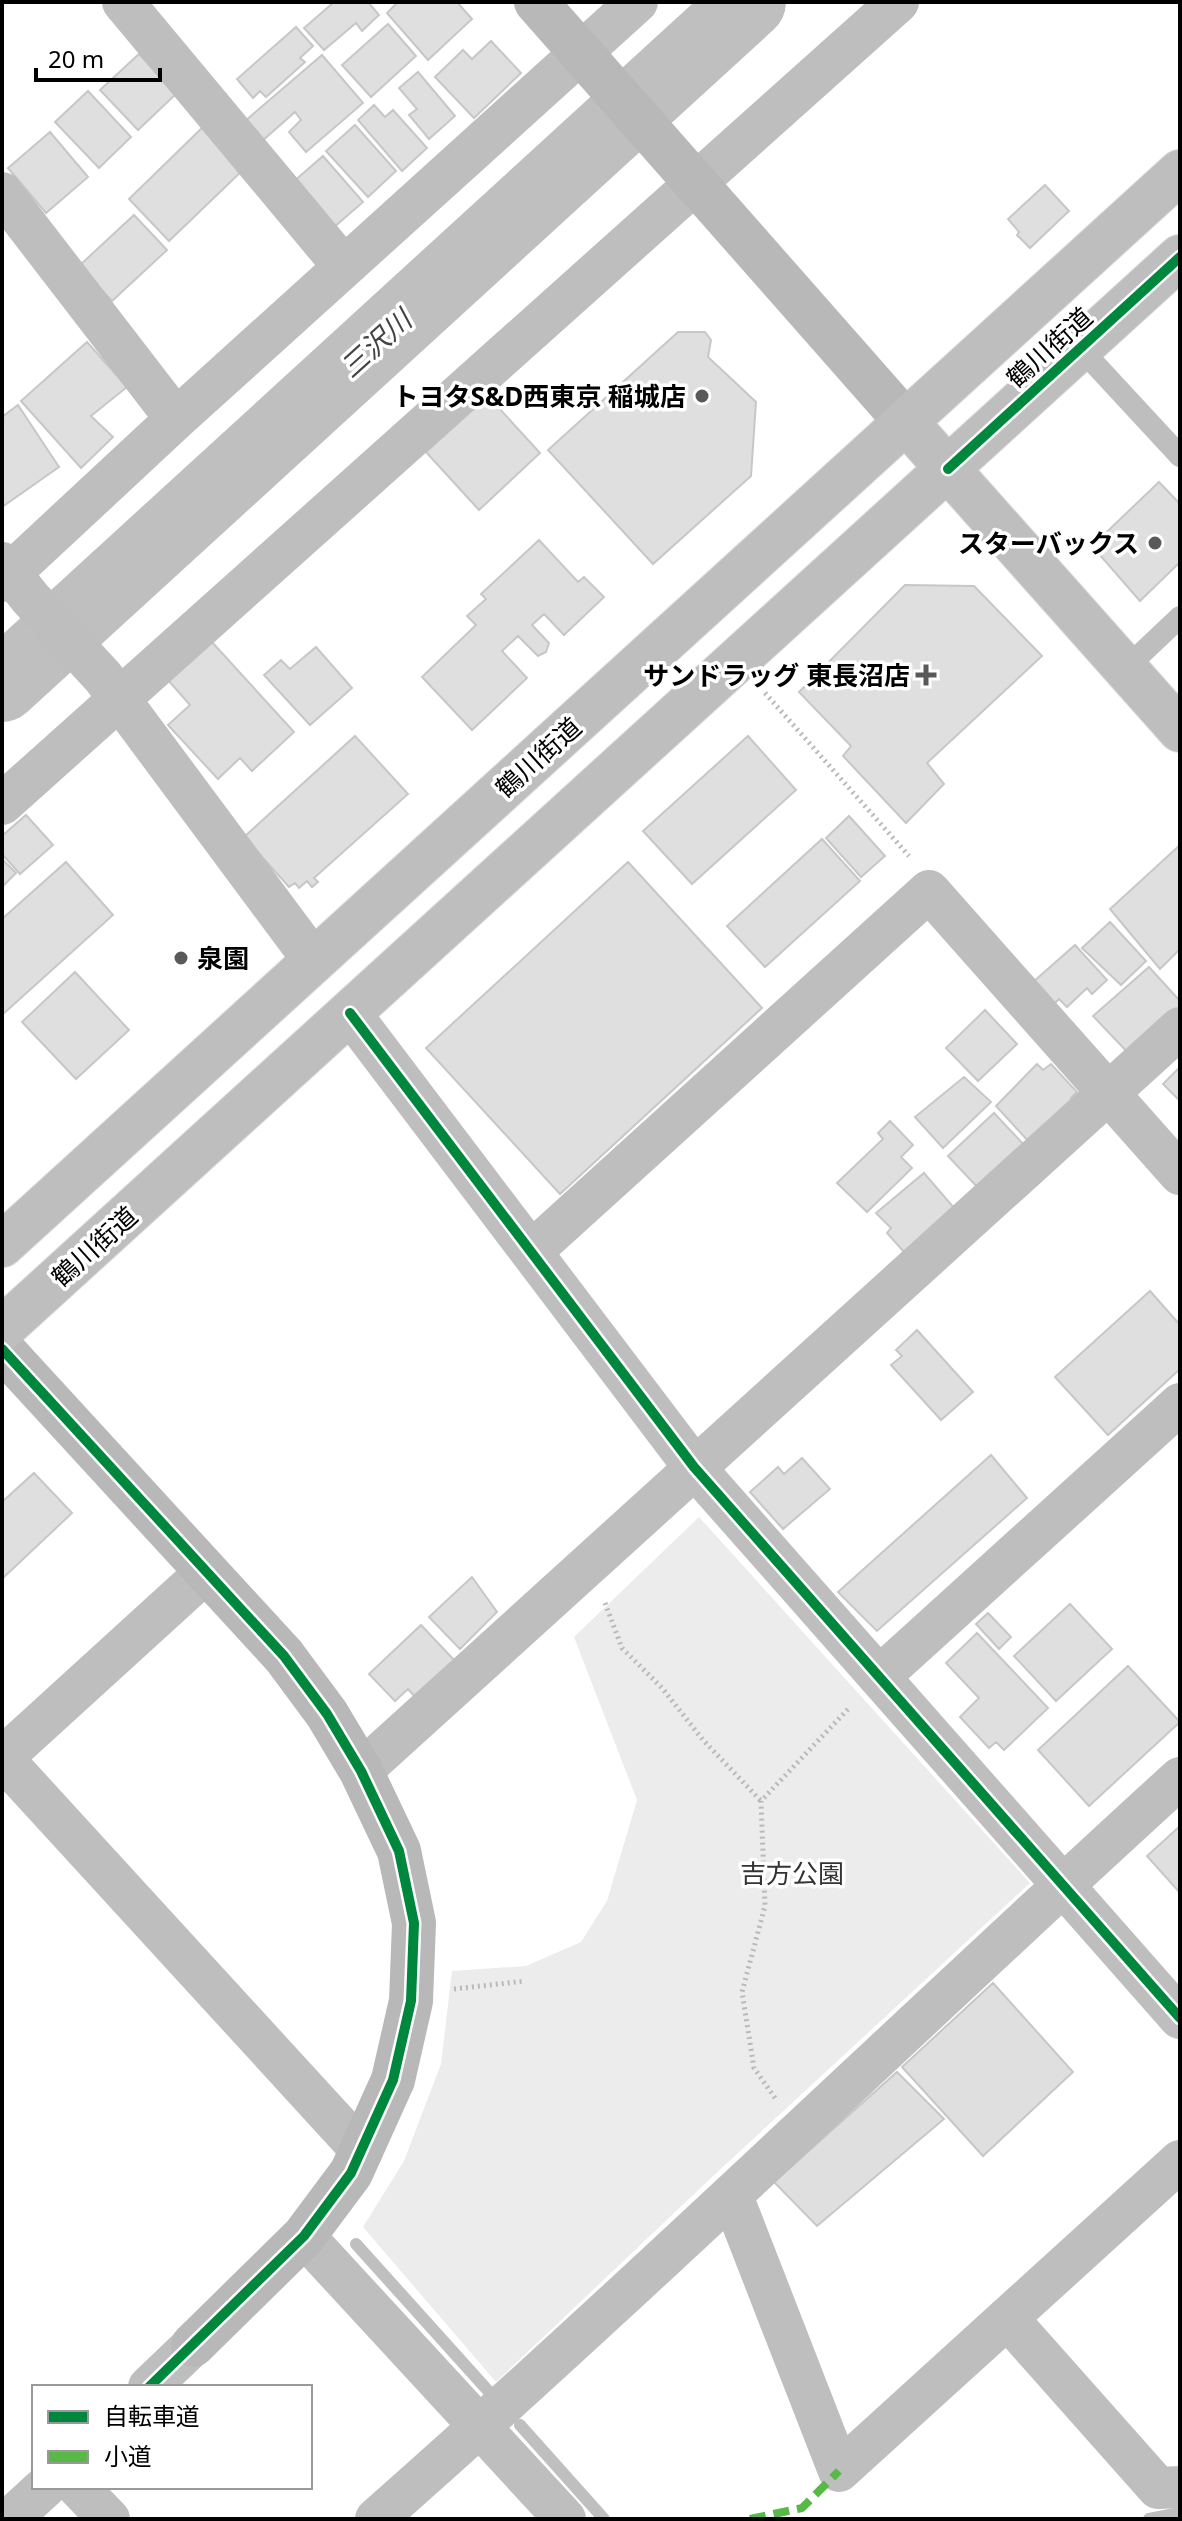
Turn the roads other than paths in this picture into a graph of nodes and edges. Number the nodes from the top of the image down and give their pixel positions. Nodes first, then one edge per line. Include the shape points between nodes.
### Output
1 (123, 2) edge
2 (536, 2) edge
3 (637, 2) edge
4 (898, 2) edge
5 (594, 68) junction
6 (685, 171) junction
7 (1180, 172) edge
8 (2, 193) edge
9 (1180, 257) edge
10 (344, 267) junction
11 (1080, 348) junction
12 (176, 419) junction
13 (906, 422) junction
14 (1180, 456) edge
15 (948, 469) junction
16 (11, 579) edge
17 (1180, 617) edge
18 (1125, 669) junction
19 (111, 687) junction
20 (1180, 730) edge
21 (2, 804) edge
22 (314, 961) junction
23 (350, 1013) junction
24 (1180, 1028) edge
25 (1108, 1092) junction
26 (1180, 1174) edge
27 (2, 1245) edge
28 (532, 1251) junction
29 (2, 1329) edge
30 (2, 1349) edge
31 (1180, 1404) edge
32 (694, 1467) junction
33 (205, 1573) junction
34 (879, 1677) junction
35 (361, 1771) junction
36 (1180, 1778) edge
37 (1062, 1885) junction
38 (1180, 2018) edge
39 (362, 2151) junction
40 (1180, 2161) edge
41 (732, 2196) junction
42 (304, 2236) junction
43 (1007, 2318) junction
44 (193, 2345) joint
45 (151, 2385) edge
46 (479, 2427) junction
47 (43, 2489) edge
48 (80, 2489) edge
49 (1172, 2499) edge
50 (10, 2519) edge
51 (109, 2519) edge
52 (376, 2519) edge
53 (565, 2519) edge

1 - 10 street
2 - 5 street
3 - 5 street
4 - 6 street
5 - 6 street
5 - 10 street
6 - 13 street
6 - 19 street
7 - 13 main road, 鶴川街道
8 - 12 street
9 - 11 main road, 鶴川街道
10 - 12 street
11 - 14 lane
11 - 15 main road, 鶴川街道
12 - 16 street
13 - 15 main road
13 - 22 main road, 鶴川街道
15 - 18 main road
15 - 23 main road, 鶴川街道
16 - 19 street
17 - 18 lane
18 - 20 main road
19 - 21 street
19 - 22 street
22 - 27 main road, 鶴川街道
23 - 28 street
23 - 29 main road, 鶴川街道
24 - 25 street
25 - 26 street
25 - 28 street via 929,891
25 - 32 street
28 - 32 street
30 - 33 street
31 - 34 street
32 - 34 street
32 - 35 street
33 - 35 street via 284,1656
33 - 39 street via 2,1758
34 - 37 street
35 - 39 street via 399,1851 414,1923 411,2001 393,2080
36 - 37 street
37 - 38 street
37 - 41 street
39 - 42 street
40 - 43 street
41 - 43 street via 839,2471
41 - 46 street
42 - 44 street
42 - 46 street
43 - 49 street
44 - 45 street
46 - 52 street
46 - 53 street
47 - 50 street
48 - 51 street

